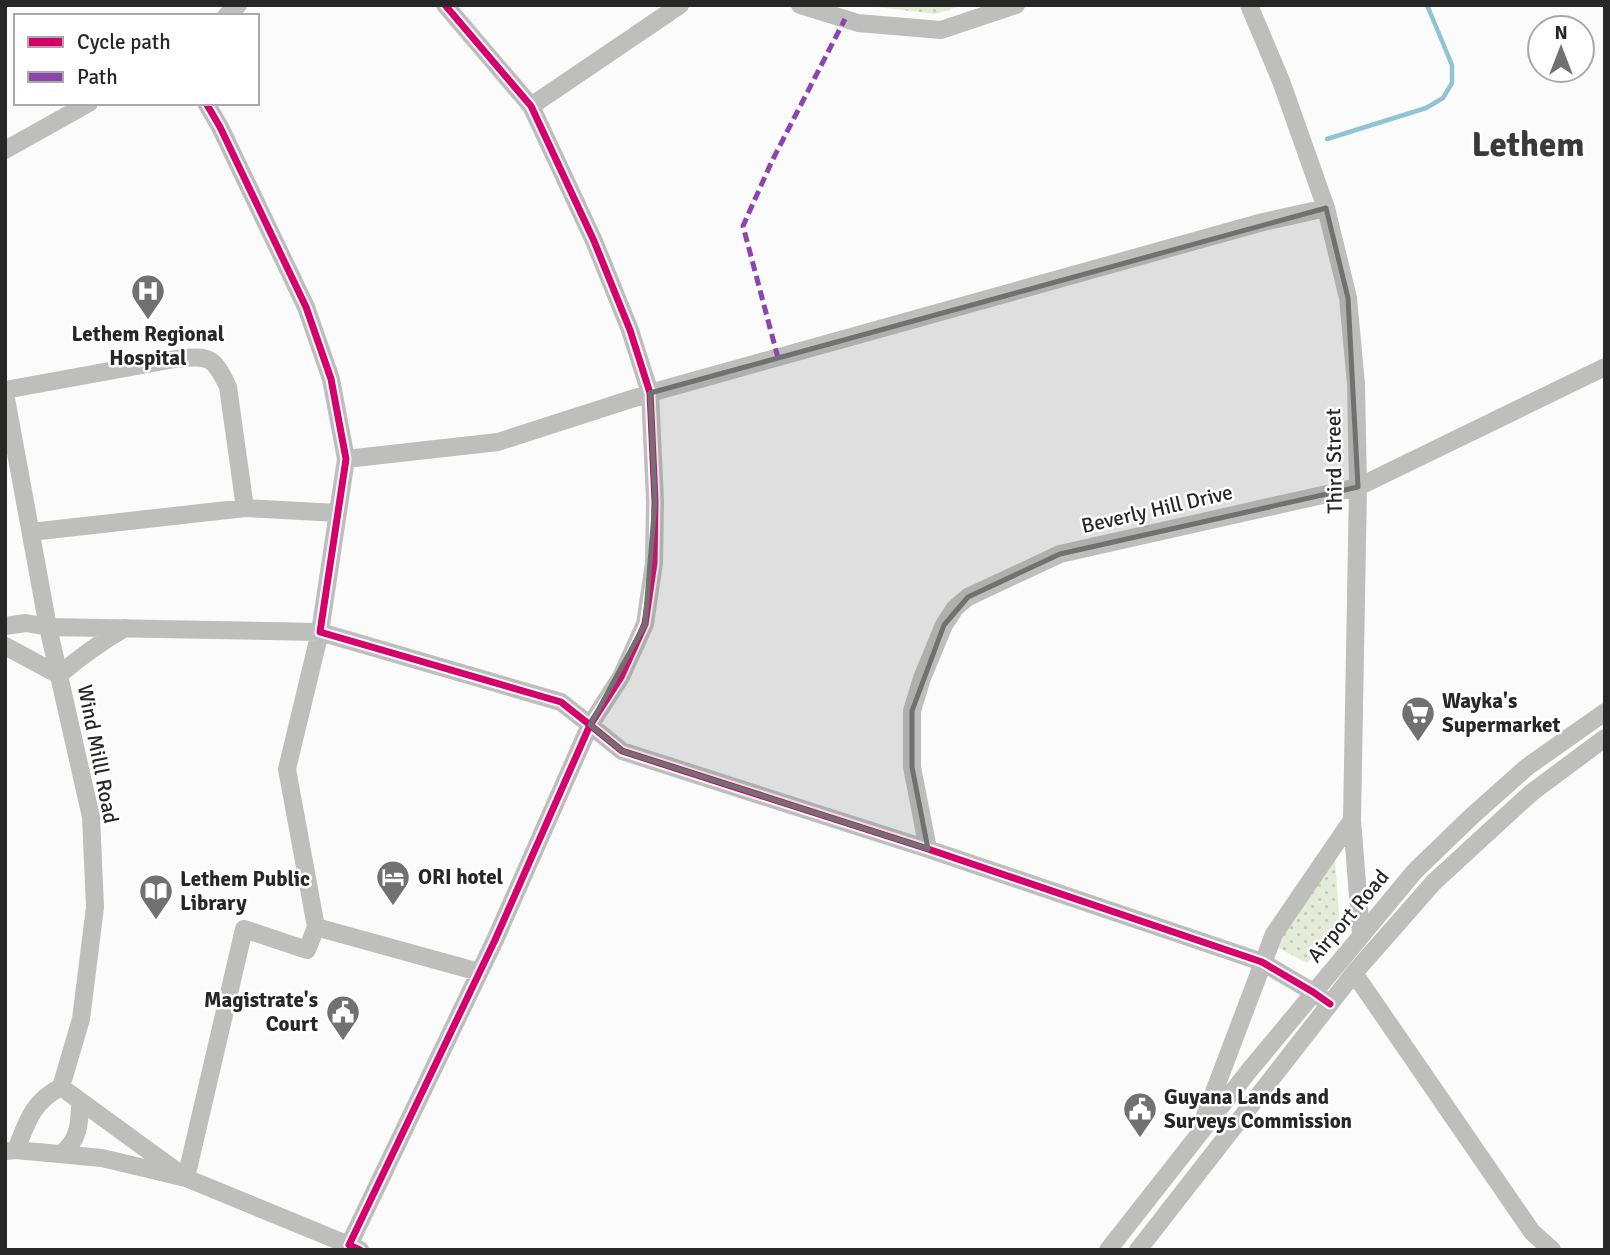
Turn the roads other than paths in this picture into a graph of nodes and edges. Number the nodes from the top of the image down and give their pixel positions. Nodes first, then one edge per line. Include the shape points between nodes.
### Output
1 (445, 5) edge
2 (680, 5) edge
3 (800, 5) edge
4 (1016, 5) edge
5 (1249, 5) edge
6 (85, 105) edge
7 (207, 105) edge
8 (531, 106) junction
9 (5, 150) edge
10 (1326, 208) junction
11 (1605, 367) edge
12 (5, 392) edge
13 (650, 393) junction
14 (346, 459) junction
15 (1358, 486) junction
16 (245, 508) junction
17 (338, 513) junction
18 (31, 532) junction
19 (5, 625) edge
20 (48, 627) junction
21 (125, 628) junction
22 (320, 632) junction
23 (5, 646) edge
24 (59, 675) junction
25 (1605, 712) edge
26 (590, 725) junction
27 (1605, 738) edge
28 (1352, 821) junction
29 (928, 849) junction
30 (1424, 862) junction
31 (1439, 877) junction
32 (316, 927) junction
33 (1361, 934) junction
34 (1262, 962) junction
35 (480, 972) junction
36 (1354, 973) junction
37 (1313, 992) junction
38 (1330, 1004) junction
39 (61, 1087) junction
40 (80, 1101) junction
41 (1197, 1137) junction
42 (10, 1151) edge
43 (61, 1154) junction
44 (186, 1178) junction
45 (1140, 1209) junction
46 (1158, 1223) junction
47 (354, 1247) edge
48 (1108, 1250) edge
49 (1138, 1250) edge
50 (1552, 1250) edge

1 - 8 street
2 - 8 street
3 - 4 street via 858,23 941,30
5 - 10 street, Third Street
6 - 9 street
7 - 14 street via 306,307 331,379
8 - 13 street via 594,241
10 - 13 street
10 - 15 street, Third Street via 1348,298
11 - 15 street, Beverly Hill Drive
12 - 16 street via 175,359 212,360 228,387
12 - 18 street, Wind Milll Road
13 - 14 street via 498,442
13 - 26 street via 654,563 645,624 621,677
14 - 17 street
15 - 28 street, Third Street
15 - 29 street, Beverly Hill Drive via 1060,554 968,597 944,625 912,711 912,767
16 - 17 street
16 - 18 street
17 - 22 street
18 - 20 street, Wind Milll Road
19 - 20 street
20 - 21 street
20 - 24 street, Wind Milll Road
21 - 22 street
21 - 24 street
22 - 26 street via 561,702
22 - 32 street via 286,768
23 - 24 street
24 - 39 street, Wind Milll Road via 91,817 95,906 81,1019
25 - 30 street, Airport Road via 1527,767
26 - 29 street via 622,751
26 - 35 street
27 - 31 street, Airport Road via 1531,793
28 - 33 street, Third Street
28 - 34 street via 1274,934
29 - 34 street
30 - 31 street
30 - 33 street, Airport Road
31 - 36 street, Airport Road
32 - 35 street
32 - 44 street via 307,950 244,929
33 - 37 street, Airport Road
34 - 37 street
34 - 41 street
35 - 47 street
36 - 38 street, Airport Road
36 - 50 street via 1532,1232
37 - 38 street
37 - 41 street, Airport Road
38 - 46 street, Airport Road
39 - 40 street
39 - 42 street via 37,1104
40 - 43 street via 76,1139
40 - 44 street
41 - 45 street, Airport Road
42 - 43 street
43 - 44 street via 102,1158
44 - 47 street
45 - 46 street
45 - 48 street, Airport Road
46 - 49 street, Airport Road

